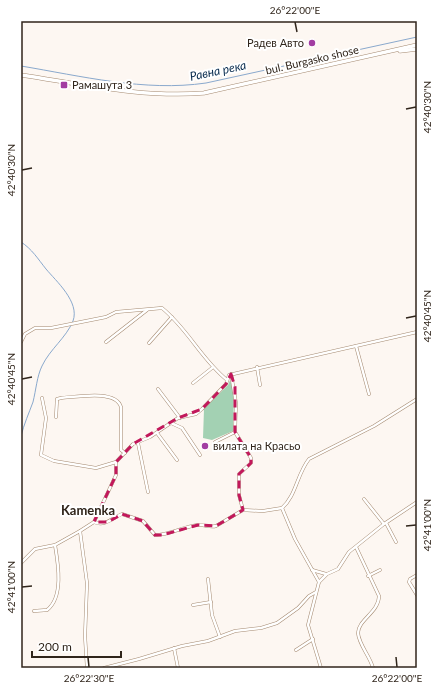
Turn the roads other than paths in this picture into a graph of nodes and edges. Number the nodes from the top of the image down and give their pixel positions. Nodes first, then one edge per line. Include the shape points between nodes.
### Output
1 (417, 45) edge
2 (417, 49) edge
3 (380, 54) junction
4 (21, 76) edge
5 (148, 310) junction
6 (172, 317) junction
7 (417, 332) edge
8 (21, 342) edge
9 (106, 342) dead end
10 (148, 343) dead end
11 (356, 346) junction
12 (257, 367) junction
13 (212, 368) junction
14 (231, 374) junction
15 (227, 380) junction
16 (193, 383) dead end
17 (260, 385) dead end
18 (158, 388) dead end
19 (369, 394) dead end
20 (42, 398) dead end
21 (417, 399) edge
22 (56, 417) dead end
23 (180, 418) junction
24 (170, 423) junction
25 (235, 432) junction
26 (157, 433) junction
27 (215, 442) dead end
28 (138, 443) junction
29 (125, 454) junction
30 (200, 455) dead end
31 (177, 460) dead end
32 (116, 462) junction
33 (148, 492) dead end
34 (364, 499) dead end
35 (417, 502) edge
36 (282, 508) junction
37 (243, 510) junction
38 (94, 522) junction
39 (385, 524) junction
40 (80, 531) junction
41 (396, 542) dead end
42 (55, 546) junction
43 (356, 547) junction
44 (21, 563) edge
45 (311, 570) junction
46 (380, 570) dead end
47 (327, 574) junction
48 (417, 575) edge
49 (368, 576) junction
50 (208, 579) dead end
51 (319, 582) junction
52 (316, 592) junction
53 (417, 595) edge
54 (211, 602) junction
55 (193, 605) dead end
56 (34, 611) dead end
57 (220, 637) junction
58 (312, 639) junction
59 (174, 648) junction
60 (296, 650) dead end
61 (87, 668) edge
62 (105, 668) edge
63 (178, 668) edge
64 (321, 668) edge
65 (373, 668) edge

1 - 3 main road, bul. Burgasko shose
2 - 3 main road
3 - 4 main road, bul. Burgasko shose via 204,93 183,95 132,92
5 - 6 street via 162,308
5 - 8 street via 116,312 51,328 35,328 25,334
5 - 9 street
6 - 10 street
6 - 13 street via 184,328
7 - 11 street
11 - 12 street
11 - 19 street
12 - 14 street
12 - 17 street
13 - 15 street
13 - 16 street
14 - 15 street
14 - 25 street via 236,403
15 - 23 street via 196,414
18 - 23 street
20 - 32 street via 46,418 41,455 91,468
21 - 36 street via 374,426 310,459 303,467 287,503
22 - 29 street via 57,399 104,395 117,401 121,406 121,450
23 - 24 street
24 - 26 street
24 - 30 street via 182,428
25 - 27 street
25 - 37 street via 251,458 251,463 239,474 239,495
26 - 28 street
26 - 31 street
28 - 29 street via 133,444
28 - 33 street
29 - 32 street
32 - 38 street via 116,475
34 - 39 street
35 - 39 street
36 - 37 street via 263,511
36 - 45 street
37 - 38 street via 212,528 198,525 162,535 155,535 143,520 122,514 103,523
38 - 40 street
39 - 41 street
39 - 43 street
40 - 42 street
40 - 61 street via 87,583
42 - 44 street via 35,549
42 - 56 street via 60,573 53,604 47,610
43 - 47 street via 349,552 338,569
43 - 49 street
45 - 47 street
45 - 51 street
46 - 49 street
47 - 51 street
48 - 53 street via 410,579
49 - 65 street via 379,596 379,603 359,626 358,633 371,658
50 - 54 street
51 - 52 street
52 - 57 street via 277,623 236,631
52 - 58 street via 308,626
54 - 55 street
54 - 57 street via 212,615
57 - 59 street
58 - 60 street
58 - 64 street
59 - 62 street
59 - 63 street

